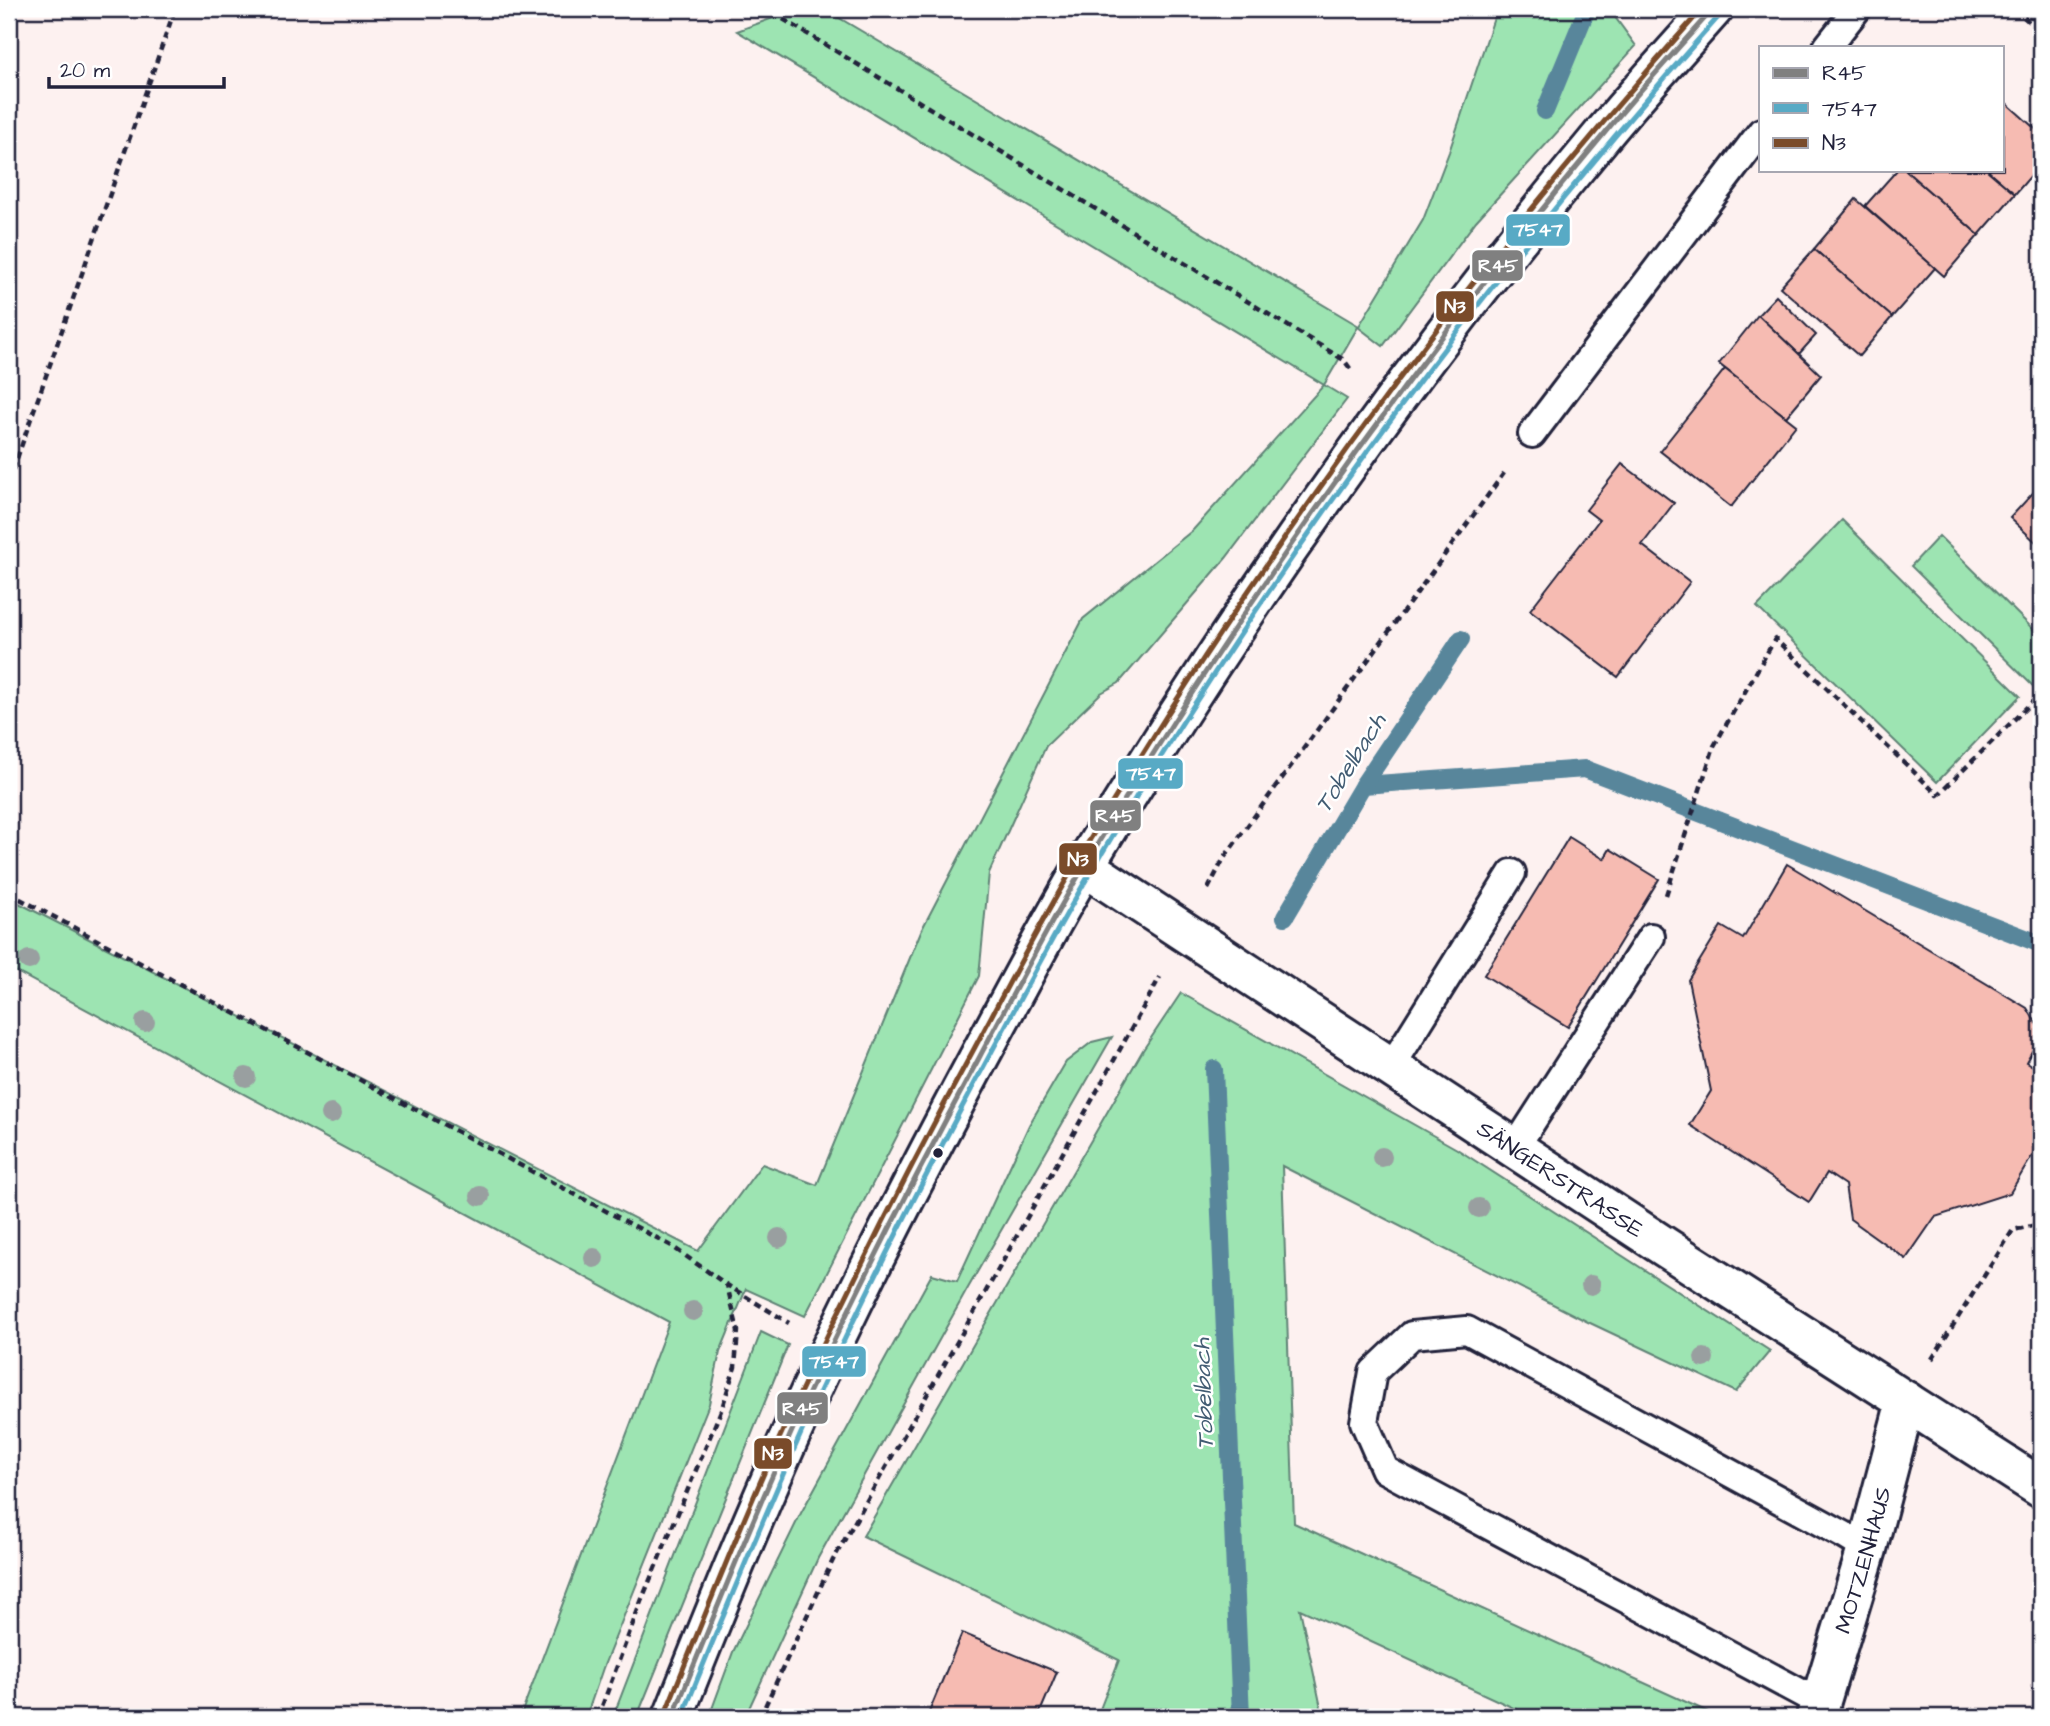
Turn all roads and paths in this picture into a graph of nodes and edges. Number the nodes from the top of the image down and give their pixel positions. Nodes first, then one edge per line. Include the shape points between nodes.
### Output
1 (176, 9) edge
2 (1713, 9) edge
3 (1857, 9) edge
4 (2015, 9) edge
5 (783, 19) dead end
6 (2041, 33) edge
7 (1828, 46) edge
8 (1759, 135) edge
9 (1385, 414) junction
10 (1532, 434) joint
11 (9, 481) edge
12 (2041, 707) edge
13 (1084, 866) junction
14 (1512, 873) dead end
15 (9, 893) edge
16 (1185, 932) junction
17 (1651, 937) joint
18 (1391, 1067) junction
19 (1515, 1149) junction
20 (2041, 1224) edge
21 (727, 1285) junction
22 (833, 1344) junction
23 (1906, 1401) junction
24 (2041, 1488) edge
25 (1867, 1549) junction
26 (1818, 1710) edge
27 (598, 1717) edge
28 (673, 1717) edge
29 (761, 1717) edge

1 - 11 path
2 - 9 main road via 1601,137
3 - 7 lane
4 - 6 path
5 - 9 path via 1344,360
8 - 10 lane
9 - 13 main road via 1197,685
10 - 16 path via 1224,858
12 - 17 path via 2034,700 1938,794 1776,639 1714,746
13 - 16 main road, SÄNGERSTRASSE
13 - 22 main road via 934,1140
14 - 18 lane
15 - 21 path via 670,1245
16 - 18 main road, SÄNGERSTRASSE
16 - 29 path via 833,1560
17 - 19 lane
18 - 19 main road, SÄNGERSTRASSE
19 - 23 main road, SÄNGERSTRASSE
20 - 23 path via 2013,1230
21 - 22 path via 780,1319
21 - 27 path via 738,1331 735,1367
22 - 28 main road via 753,1519
23 - 24 main road, SÄNGERSTRASSE
23 - 25 main road, MOTZENHAUS
25 - 26 main road, MOTZENHAUS
25 - 26 lane via 1467,1330 1412,1335 1373,1372 1364,1422 1385,1470

